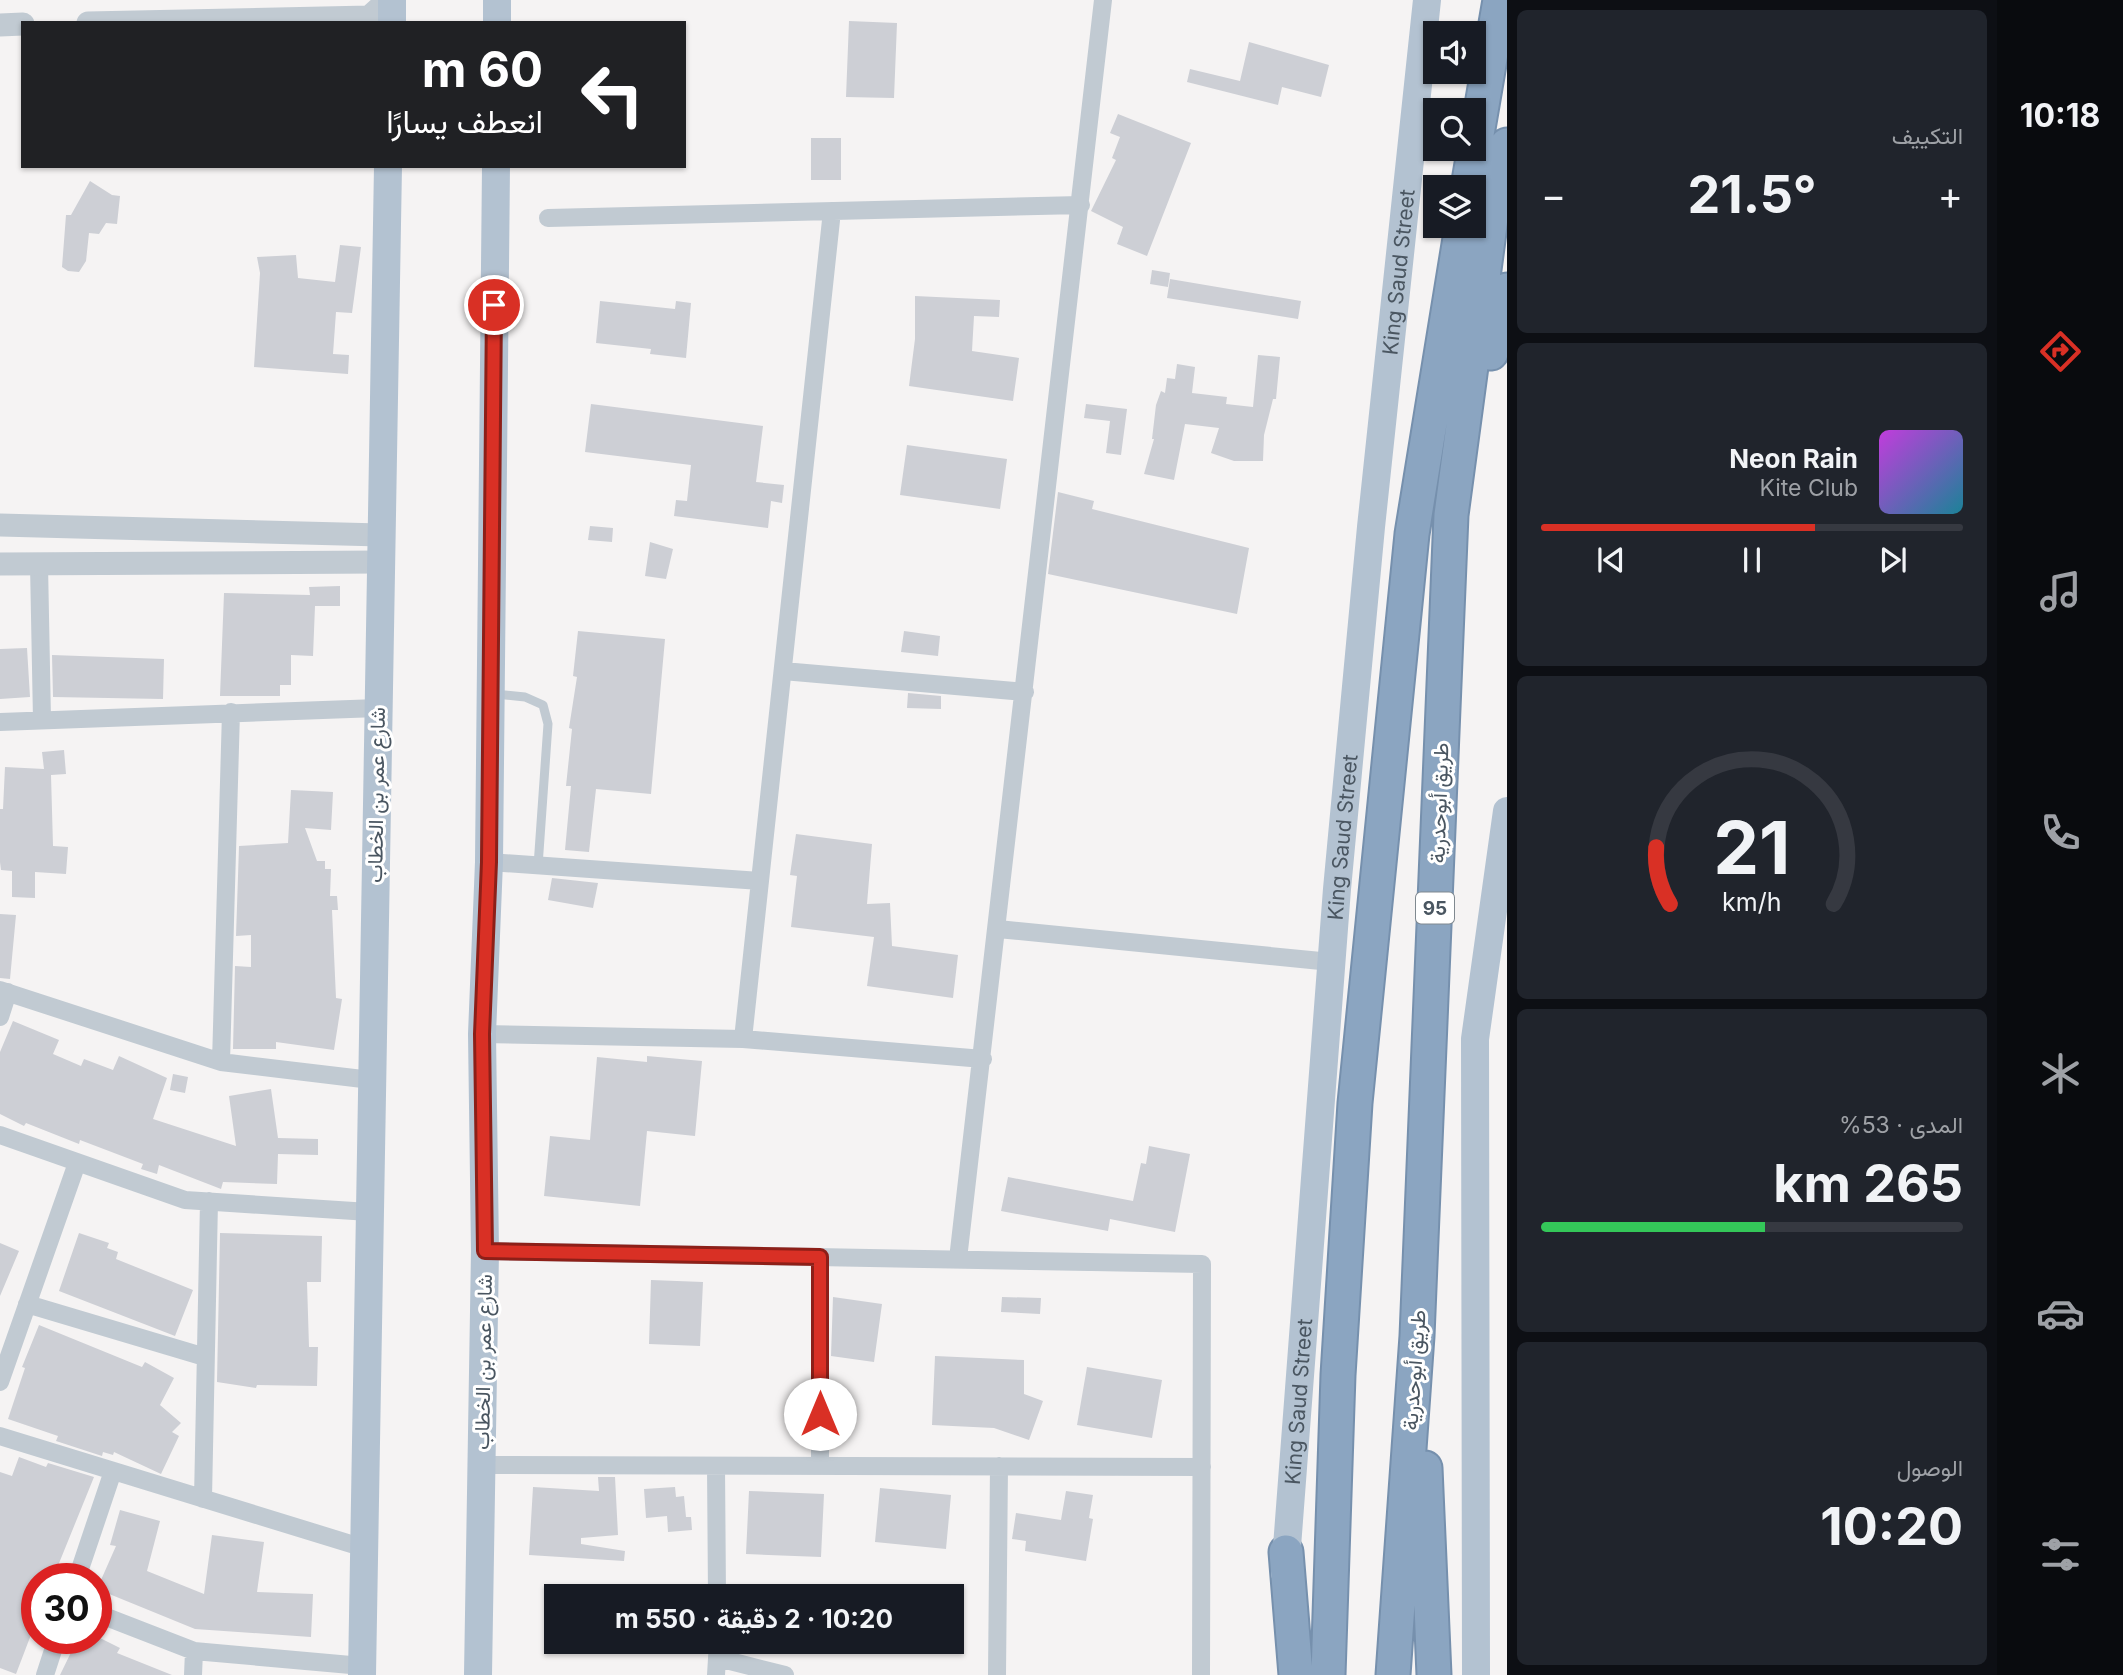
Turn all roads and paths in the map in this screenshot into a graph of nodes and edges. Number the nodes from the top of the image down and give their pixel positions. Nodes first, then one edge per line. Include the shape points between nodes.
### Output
1 (390, 0) edge
2 (497, 0) edge
3 (1102, 0) edge
4 (1427, 0) edge
5 (1500, 0) edge
6 (168, 21) edge
7 (391, 21) edge
8 (497, 21) edge
9 (21, 24) edge
10 (0, 25) edge
11 (1507, 145) edge
12 (388, 168) edge
13 (496, 168) edge
14 (1470, 175) edge
15 (1081, 205) junction
16 (832, 211) junction
17 (548, 218) dead end
18 (1460, 238) edge
19 (1507, 290) edge
20 (1451, 515) junction
21 (0, 525) edge
22 (380, 549) junction
23 (0, 564) edge
24 (39, 564) junction
25 (783, 671) junction
26 (1025, 691) junction
27 (491, 694) junction
28 (378, 708) junction
29 (231, 712) junction
30 (42, 720) junction
31 (0, 722) edge
32 (1507, 811) edge
33 (489, 862) junction
34 (538, 866) junction
35 (760, 881) junction
36 (998, 929) junction
37 (1331, 962) junction
38 (4, 991) edge
39 (0, 1017) edge
40 (482, 1034) junction
41 (743, 1039) junction
42 (983, 1059) junction
43 (221, 1062) junction
44 (371, 1080) junction
45 (0, 1135) edge
46 (77, 1163) junction
47 (209, 1201) junction
48 (369, 1212) junction
49 (485, 1251) junction
50 (820, 1257) junction
51 (958, 1259) junction
52 (27, 1304) junction
53 (1417, 1336) junction
54 (205, 1357) junction
55 (0, 1382) edge
56 (0, 1436) edge
57 (482, 1465) junction
58 (716, 1466) junction
59 (820, 1466) junction
60 (999, 1466) junction
61 (1202, 1467) junction
62 (113, 1471) junction
63 (203, 1499) junction
64 (364, 1548) junction
65 (1286, 1552) junction
66 (82, 1563) edge
67 (717, 1584) edge
68 (112, 1619) edge
69 (194, 1651) junction
70 (52, 1654) edge
71 (717, 1658) edge
72 (362, 1670) edge
73 (45, 1675) edge
74 (193, 1675) edge
75 (478, 1675) edge
76 (785, 1675) edge
77 (997, 1675) edge
78 (1202, 1675) edge
79 (1282, 1675) edge
80 (1296, 1675) edge
81 (1328, 1675) edge
82 (1393, 1675) edge
83 (1434, 1675) edge
84 (1476, 1675) edge

1 - 6 street via 369,16
1 - 7 main road
2 - 8 main road
3 - 15 street
4 - 37 main road, King Saud Street
5 - 14 highway
9 - 10 street
11 - 20 highway, طريق أبوحدرية / 95 via 1492,210
12 - 22 main road, شارع عمر بن الخطاب
13 - 27 main road, شارع عمر بن الخطاب
15 - 16 street
15 - 26 street
16 - 17 street
16 - 25 street
18 - 81 highway via 1412,534 1355,1103 1338,1375
19 - 20 highway
20 - 53 highway, طريق أبوحدرية / 95
21 - 22 street
22 - 24 street
22 - 28 main road, شارع عمر بن الخطاب
23 - 24 street
24 - 30 street
25 - 26 street
25 - 35 street
26 - 36 street
27 - 33 main road, شارع عمر بن الخطاب
27 - 34 lane via 525,696 543,705 548,724
28 - 29 street
28 - 44 main road, شارع عمر بن الخطاب
29 - 30 street
29 - 43 street
30 - 31 street
32 - 84 main road via 1475,1039
33 - 34 street
33 - 40 main road, شارع عمر بن الخطاب
34 - 35 street
35 - 41 street
36 - 37 street
36 - 42 street
37 - 65 main road, King Saud Street
38 - 39 street
38 - 43 street
40 - 41 street
40 - 49 main road, شارع عمر بن الخطاب
41 - 42 street
42 - 51 street
43 - 44 street
44 - 48 main road, شارع عمر بن الخطاب
45 - 46 street
46 - 47 street via 185,1200
46 - 52 street
47 - 48 street
47 - 54 street
48 - 64 main road, شارع عمر بن الخطاب
49 - 50 street
49 - 57 main road, شارع عمر بن الخطاب
50 - 51 street
50 - 59 street
51 - 61 street via 1202,1264
52 - 54 street
52 - 55 street
53 - 82 highway, طريق أبوحدرية / 95
53 - 83 highway
54 - 63 street
56 - 62 street
57 - 58 street
57 - 75 main road, شارع عمر بن الخطاب
58 - 59 street
58 - 67 street
59 - 60 street
60 - 61 street
60 - 77 street
61 - 78 street
62 - 63 street
62 - 66 street
63 - 64 street
64 - 72 main road, شارع عمر بن الخطاب
65 - 79 main road, King Saud Street
65 - 80 highway
68 - 69 street
69 - 72 street
69 - 74 street
70 - 73 street
71 - 76 street

